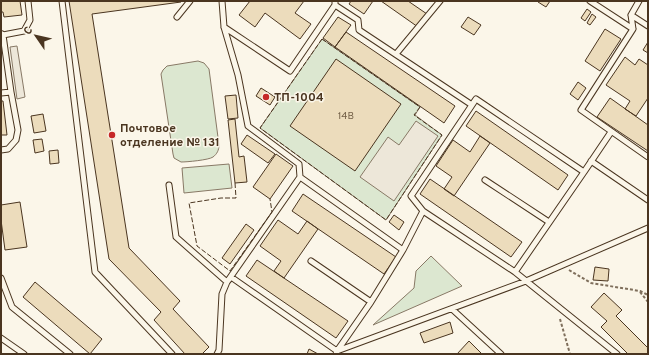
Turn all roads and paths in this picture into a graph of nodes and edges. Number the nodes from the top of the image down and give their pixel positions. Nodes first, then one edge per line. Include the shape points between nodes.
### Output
1 (28, 1) edge
2 (62, 1) edge
3 (190, 1) edge
4 (222, 1) edge
5 (440, 1) edge
6 (590, 1) edge
7 (639, 1) edge
8 (335, 3) edge
9 (631, 15) junction
10 (177, 17) dead end
11 (224, 26) junction
12 (648, 26) edge
13 (633, 29) junction
14 (2, 34) edge
15 (396, 54) junction
16 (11, 92) junction
17 (1, 93) edge
18 (472, 105) junction
19 (611, 132) junction
20 (1, 150) edge
21 (648, 157) edge
22 (591, 161) junction
23 (584, 172) junction
24 (300, 177) junction
25 (485, 180) dead end
26 (169, 185) dead end
27 (648, 200) edge
28 (423, 211) junction
29 (549, 222) junction
30 (648, 228) edge
31 (403, 250) junction
32 (311, 261) dead end
33 (561, 266) junction
34 (515, 272) junction
35 (1, 278) edge
36 (229, 280) junction
37 (526, 281) junction
38 (640, 291) junction
39 (648, 295) edge
40 (371, 302) junction
41 (648, 302) edge
42 (452, 308) junction
43 (560, 318) dead end
44 (1, 338) edge
45 (336, 352) edge
46 (24, 354) edge
47 (70, 354) edge
48 (172, 354) edge
49 (216, 354) edge
50 (501, 354) edge
51 (570, 354) edge
52 (617, 354) edge

1 - 14 lane via 30,20 24,32
2 - 48 lane via 95,272
3 - 10 lane
4 - 11 lane
5 - 15 lane
6 - 13 lane
7 - 9 lane
8 - 11 lane via 290,71
8 - 15 lane via 358,20 359,30
9 - 12 lane
9 - 13 lane
11 - 24 lane via 238,75 248,126 299,164
13 - 19 lane via 581,110
14 - 16 lane
15 - 18 lane
16 - 17 lane
16 - 20 lane via 18,130 16,140 8,149
18 - 23 lane via 476,99
18 - 28 lane via 411,196
19 - 21 lane
19 - 22 lane
22 - 23 lane
22 - 27 lane
23 - 29 lane
24 - 31 lane
24 - 36 lane
25 - 29 lane
26 - 36 lane via 176,237
28 - 31 lane
28 - 34 lane
29 - 34 lane
30 - 33 lane
31 - 40 lane
32 - 40 lane
33 - 37 lane
33 - 38 path via 591,283
34 - 37 lane
35 - 47 lane via 12,307
36 - 45 lane
36 - 49 lane via 222,294 219,350
37 - 42 lane
37 - 52 lane
38 - 39 path
38 - 41 path
40 - 45 lane
42 - 45 lane
42 - 50 lane
43 - 51 path
44 - 46 lane

